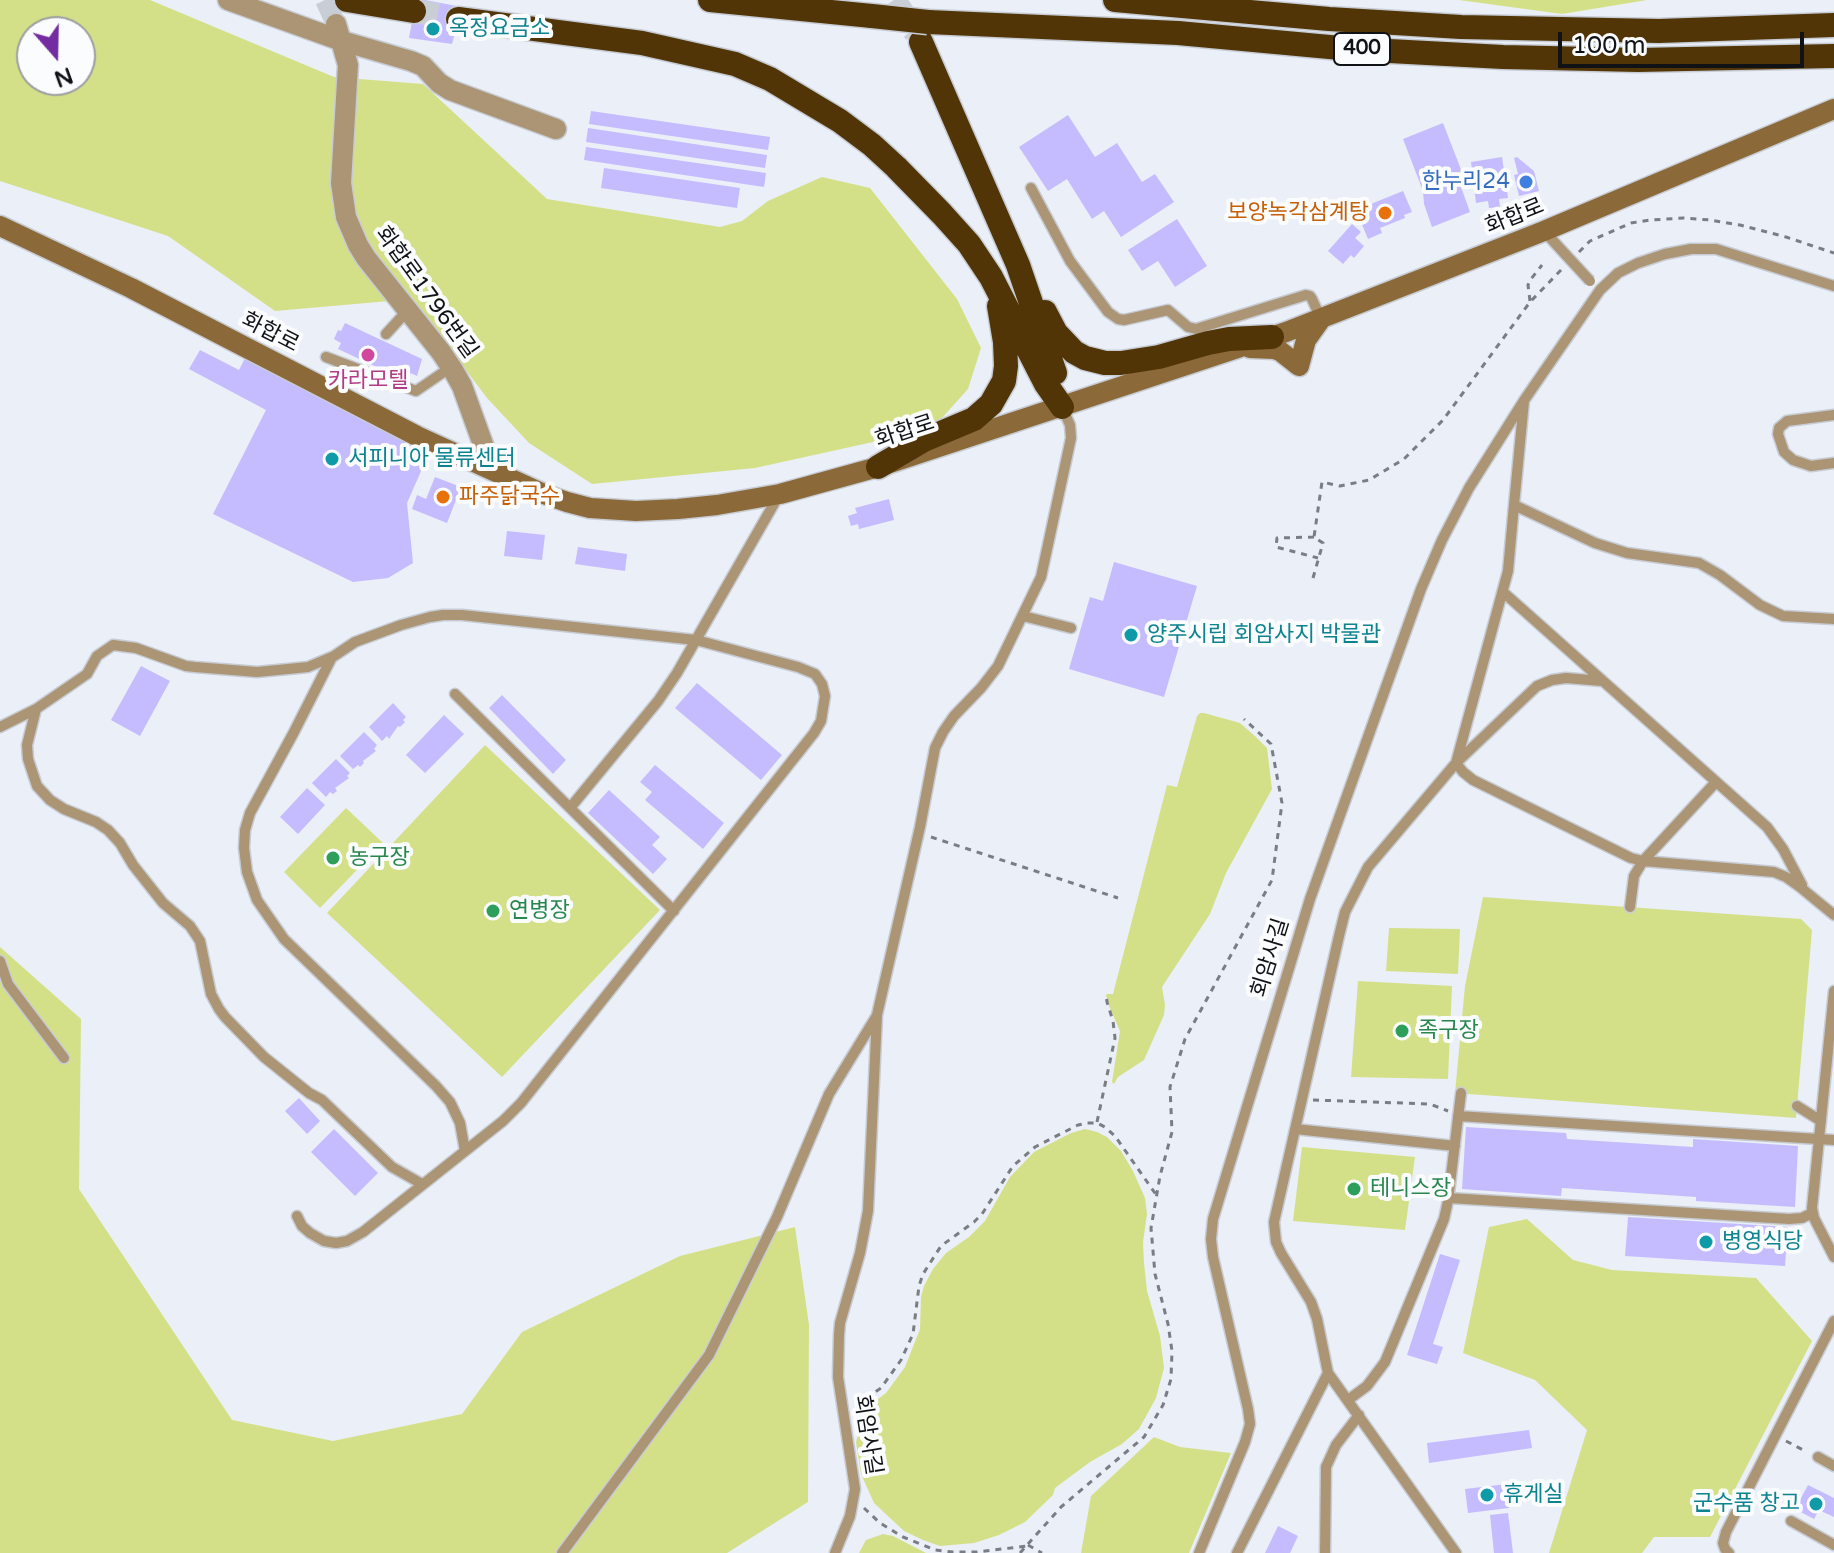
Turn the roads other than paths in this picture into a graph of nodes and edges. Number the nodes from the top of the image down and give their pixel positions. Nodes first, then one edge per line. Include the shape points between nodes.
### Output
1 (228, 0) edge
2 (347, 0) edge
3 (710, 0) edge
4 (1115, 0) edge
5 (414, 11) tunnel mouth
6 (458, 19) tunnel mouth
7 (1826, 25) edge
8 (339, 32) junction
9 (924, 32) junction
10 (1834, 56) edge
11 (1834, 109) edge
12 (556, 129) dead end
13 (1031, 188) dead end
14 (0, 226) edge
15 (1544, 231) junction
16 (1018, 265) junction
17 (991, 277) junction
18 (1834, 286) edge
19 (1600, 290) junction
20 (408, 310) junction
21 (1321, 319) junction
22 (386, 334) dead end
23 (1272, 337) junction
24 (1238, 349) junction
25 (326, 357) dead end
26 (451, 367) junction
27 (1525, 399) junction
28 (1062, 407) junction
29 (1834, 415) edge
30 (484, 447) junction
31 (464, 457) junction
32 (1834, 463) edge
33 (878, 467) junction
34 (505, 477) junction
35 (780, 494) junction
36 (1514, 505) junction
37 (1503, 592) junction
38 (1023, 616) junction
39 (1834, 619) edge
40 (1071, 628) dead end
41 (696, 640) junction
42 (332, 657) junction
43 (1602, 681) junction
44 (455, 694) dead end
45 (36, 709) junction
46 (0, 727) edge
47 (1456, 763) junction
48 (1716, 782) junction
49 (570, 808) junction
50 (1643, 861) junction
51 (1804, 890) junction
52 (1630, 907) dead end
53 (674, 911) junction
54 (1834, 915) edge
55 (0, 961) edge
56 (1834, 991) edge
57 (877, 1015) junction
58 (64, 1058) dead end
59 (1461, 1093) dead end
60 (1797, 1106) dead end
61 (1458, 1116) junction
62 (1821, 1121) junction
63 (1295, 1129) junction
64 (1819, 1140) junction
65 (1834, 1140) edge
66 (1455, 1146) junction
67 (465, 1151) junction
68 (422, 1184) junction
69 (1449, 1198) junction
70 (1812, 1213) junction
71 (297, 1216) dead end
72 (1834, 1257) edge
73 (1834, 1321) edge
74 (1328, 1373) junction
75 (1348, 1400) junction
76 (1359, 1415) junction
77 (1818, 1457) dead end
78 (1834, 1466) edge
79 (1791, 1521) dead end
80 (1834, 1545) edge
81 (562, 1553) edge
82 (835, 1553) edge
83 (1199, 1553) edge
84 (1237, 1553) edge
85 (1325, 1553) edge
86 (1456, 1553) edge
87 (1729, 1553) edge

1 - 8 street
2 - 5 highway
3 - 9 highway, 400, bridge via 872,16
4 - 7 highway, 400 via 1461,27 1620,31
6 - 17 highway via 642,43 735,64 770,79 872,145 942,214
8 - 12 street via 423,66 450,90
8 - 20 street, 화합로1796번길 via 348,65 344,209 358,245
9 - 10 highway, 400 via 1178,33 1503,57
9 - 16 highway
11 - 15 main road, 화합로
13 - 21 lane via 1070,261 1118,319 1168,310 1196,329 1306,295
14 - 31 main road, 화합로
15 - 19 lane, bridge
15 - 21 main road, 화합로
16 - 23 highway via 1056,333 1074,352 1094,361 1139,361 1208,343
16 - 28 highway
17 - 28 highway
17 - 33 highway via 1005,354 1004,381 997,396 974,419
18 - 19 lane, 회암사길 via 1716,249 1691,249 1638,263
19 - 27 lane, 회암사길
20 - 22 lane
20 - 26 street, 화합로1796번길
21 - 23 main road, 화합로
21 - 24 main road via 1306,340 1299,366 1274,349
23 - 24 main road, 화합로
24 - 28 main road, 화합로
25 - 26 lane via 416,391
26 - 30 street, 화합로1796번길
27 - 36 lane
27 - 83 lane, 회암사길 via 1465,495 1421,589 1310,899 1213,1219 1213,1257 1250,1424
28 - 33 main road, 화합로
28 - 38 lane, 회암사길 via 1071,438 1041,577
29 - 32 lane via 1787,421 1778,434 1793,460 1811,466
30 - 31 street via 481,456
30 - 34 street, 화합로1796번길
31 - 34 main road, 화합로
33 - 35 main road, 화합로
34 - 35 main road, 화합로 via 590,508 636,511
35 - 41 lane
36 - 37 lane
36 - 39 lane via 1595,543 1699,563 1771,611
37 - 43 lane
37 - 47 lane
38 - 40 lane
38 - 57 lane, 회암사길 via 998,666 935,748
41 - 42 lane via 443,615 355,642
41 - 49 lane via 658,701
41 - 53 lane via 815,674 825,696 814,733
42 - 45 lane via 308,667 257,672 186,666 113,645 97,656 87,674
42 - 67 lane via 250,813 244,848 247,872 257,900 284,939 450,1102
43 - 47 lane via 1566,678 1537,686
43 - 48 lane
44 - 49 lane
45 - 46 lane
45 - 68 lane via 27,745 37,786 64,809 108,830 163,903 190,926 200,941 211,994 225,1017 392,1167
47 - 50 lane via 1473,780
47 - 63 lane via 1368,867 1345,912
48 - 50 lane
48 - 51 lane via 1767,827
49 - 53 lane
50 - 51 lane via 1774,872
50 - 52 lane via 1634,876
51 - 54 lane
53 - 67 lane via 521,1103
55 - 58 lane via 8,984
56 - 62 lane
57 - 81 lane via 829,1094 777,1217 709,1355
57 - 82 lane, 회암사길 via 868,1211 840,1323 838,1377 855,1489
59 - 61 lane
60 - 62 lane
61 - 64 lane
61 - 66 lane
62 - 64 lane
63 - 66 lane
63 - 74 lane via 1274,1232 1311,1302
64 - 65 lane
64 - 70 lane
66 - 69 lane
67 - 68 lane
68 - 71 lane via 347,1241 324,1241
69 - 70 lane via 1789,1219
69 - 75 lane via 1385,1362
70 - 72 lane
73 - 87 lane via 1726,1532 1723,1543
74 - 75 lane
74 - 84 lane
75 - 76 lane
76 - 85 lane via 1326,1467
76 - 86 lane
77 - 78 lane
79 - 80 lane

